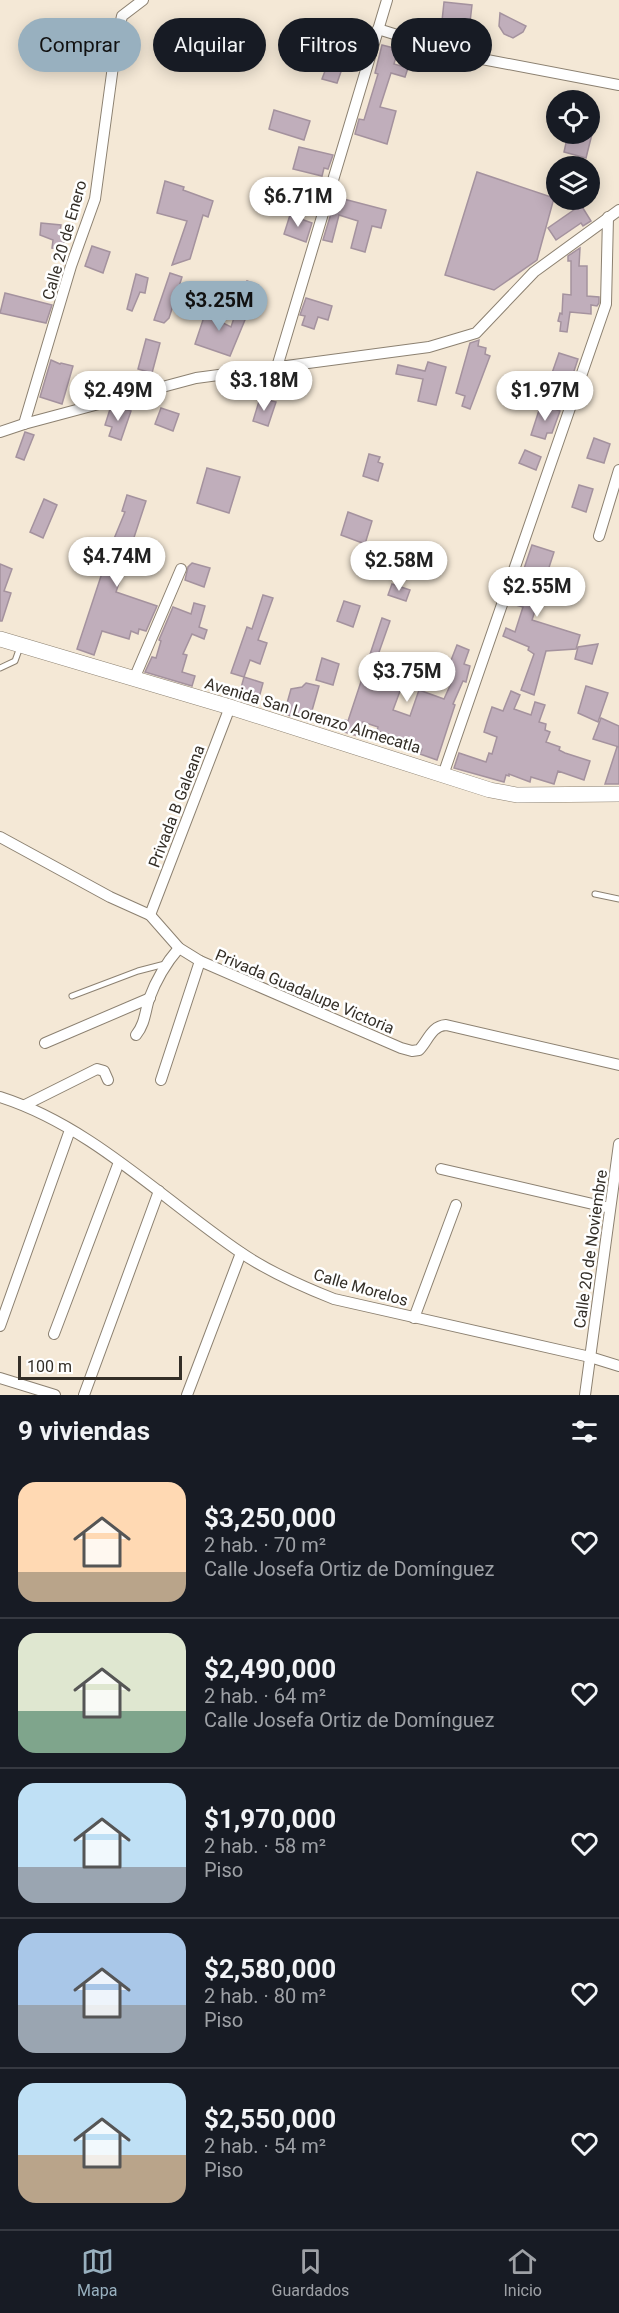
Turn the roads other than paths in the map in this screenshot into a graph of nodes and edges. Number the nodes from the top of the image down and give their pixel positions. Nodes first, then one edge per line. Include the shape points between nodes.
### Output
1 (143, 0) edge
2 (387, 0) edge
3 (379, 26) edge
4 (379, 29) edge
5 (365, 72) edge
6 (619, 85) edge
7 (619, 210) edge
8 (608, 218) junction
9 (277, 368) junction
10 (24, 424) junction
11 (0, 432) edge
12 (619, 470) edge
13 (598, 536) dead end
14 (181, 569) dead end
15 (1, 641) edge
16 (21, 646) junction
17 (0, 668) edge
18 (134, 679) junction
19 (230, 707) junction
20 (443, 775) junction
21 (619, 794) edge
22 (0, 837) edge
23 (595, 894) dead end
24 (619, 899) edge
25 (150, 915) junction
26 (179, 948) junction
27 (200, 961) junction
28 (165, 964) junction
29 (72, 996) dead end
30 (150, 998) junction
31 (136, 1035) dead end
32 (45, 1043) dead end
33 (619, 1065) edge
34 (108, 1080) dead end
35 (161, 1080) dead end
36 (0, 1097) edge
37 (25, 1105) junction
38 (70, 1130) junction
39 (619, 1144) edge
40 (119, 1162) junction
41 (441, 1168) dead end
42 (159, 1191) junction
43 (456, 1205) dead end
44 (612, 1215) edge
45 (241, 1253) junction
46 (414, 1318) junction
47 (0, 1326) edge
48 (54, 1335) dead end
49 (590, 1357) junction
50 (619, 1366) edge
51 (0, 1378) edge
52 (51, 1394) edge
53 (84, 1395) edge
54 (187, 1395) edge
55 (585, 1395) edge

1 - 10 street, Calle 20 de Enero via 122,16 95,199
2 - 3 street
4 - 6 street via 461,56
5 - 9 street
7 - 8 street
8 - 9 street via 534,272 476,333 429,347
8 - 20 street via 606,304
9 - 10 street via 196,378
10 - 11 street
12 - 13 street
14 - 18 street
15 - 16 main road, Avenida San Lorenzo Almecatla
16 - 17 lane via 15,661
16 - 18 main road, Avenida San Lorenzo Almecatla
18 - 19 main road, Avenida San Lorenzo Almecatla
19 - 20 main road, Avenida San Lorenzo Almecatla
19 - 25 street, Privada B Galeana
20 - 21 main road, Avenida San Lorenzo Almecatla via 517,795
22 - 25 street, Privada Guadalupe Victoria
23 - 24 lane
25 - 26 street, Privada Guadalupe Victoria
26 - 27 street, Privada Guadalupe Victoria
26 - 28 street
27 - 33 street, Privada Guadalupe Victoria via 412,1051 419,1050 439,1025 446,1025
27 - 35 street
28 - 29 lane
28 - 30 street
30 - 31 street via 143,1027
30 - 32 street
34 - 37 street via 104,1071 96,1070
36 - 37 street, Calle Morelos
37 - 38 street, Calle Morelos
38 - 40 street, Calle Morelos
38 - 47 street
39 - 44 street, Calle 20 de Noviembre
40 - 42 street, Calle Morelos
40 - 48 street
41 - 44 street
42 - 45 street, Calle Morelos
42 - 53 street
43 - 46 street
44 - 49 street, Calle 20 de Noviembre
45 - 46 street, Calle Morelos via 334,1299
45 - 54 street
46 - 49 street, Calle Morelos
49 - 50 street, Calle Morelos
49 - 55 street, Calle 20 de Noviembre
51 - 52 street

